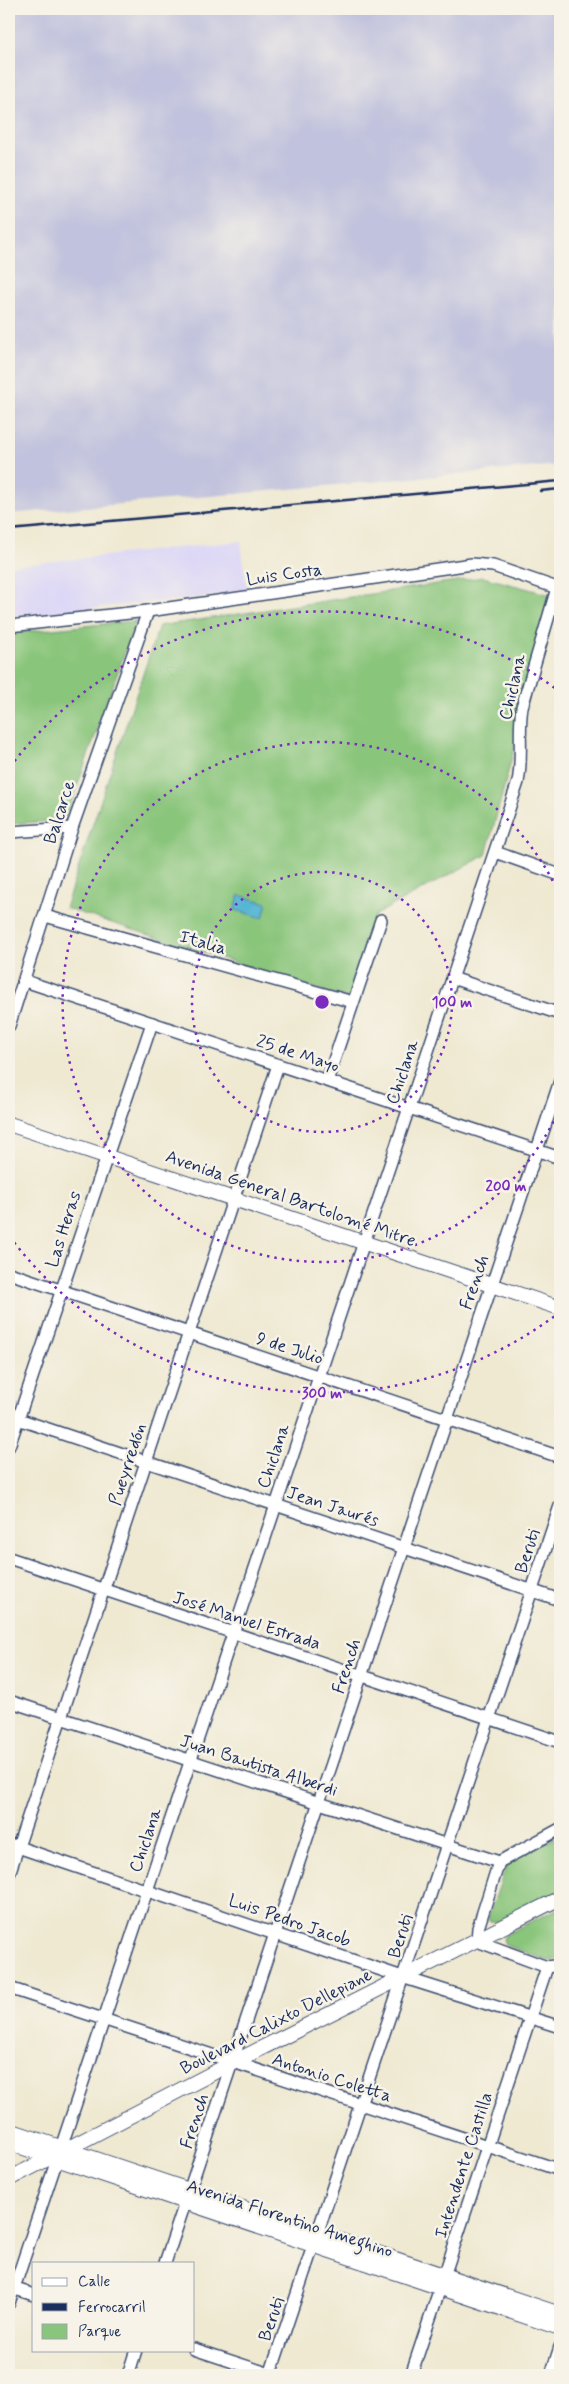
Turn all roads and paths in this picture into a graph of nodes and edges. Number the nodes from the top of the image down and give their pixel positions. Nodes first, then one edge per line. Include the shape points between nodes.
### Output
1 (558, 589) edge
2 (148, 612) junction
3 (9, 626) edge
4 (72, 828) junction
5 (9, 832) edge
6 (495, 852) junction
7 (560, 875) edge
8 (45, 916) junction
9 (381, 920) dead end
10 (452, 978) junction
11 (25, 980) junction
12 (353, 1002) junction
13 (560, 1014) edge
14 (152, 1023) junction
15 (9, 1026) edge
16 (278, 1065) junction
17 (327, 1081) junction
18 (560, 1081) edge
19 (409, 1108) junction
20 (9, 1124) edge
21 (537, 1151) junction
22 (106, 1155) junction
23 (560, 1158) edge
24 (234, 1199) junction
25 (364, 1242) junction
26 (9, 1273) edge
27 (492, 1285) junction
28 (61, 1290) junction
29 (560, 1308) edge
30 (189, 1333) junction
31 (319, 1376) junction
32 (13, 1418) edge
33 (447, 1419) junction
34 (9, 1446) edge
35 (560, 1457) edge
36 (146, 1462) junction
37 (276, 1505) junction
38 (560, 1506) edge
39 (404, 1548) junction
40 (9, 1558) edge
41 (104, 1590) junction
42 (532, 1591) junction
43 (560, 1600) edge
44 (233, 1633) junction
45 (361, 1676) junction
46 (9, 1701) edge
47 (61, 1718) junction
48 (490, 1719) junction
49 (560, 1742) edge
50 (190, 1761) junction
51 (318, 1804) junction
52 (560, 1829) edge
53 (13, 1845) edge
54 (448, 1846) junction
55 (499, 1862) junction
56 (9, 1874) edge
57 (147, 1890) junction
58 (560, 1898) edge
59 (275, 1934) junction
60 (477, 1941) junction
61 (560, 1965) edge
62 (547, 1966) junction
63 (405, 1978) junction
64 (9, 1988) edge
65 (531, 2017) junction
66 (103, 2020) junction
67 (560, 2027) edge
68 (232, 2063) junction
69 (362, 2105) junction
70 (9, 2130) edge
71 (9, 2143) edge
72 (488, 2146) junction
73 (58, 2153) junction
74 (560, 2170) edge
75 (9, 2178) edge
76 (187, 2196) junction
77 (316, 2240) junction
78 (165, 2262) edge
79 (442, 2282) junction
80 (11, 2288) edge
81 (32, 2294) edge
82 (9, 2303) edge
83 (560, 2314) edge
84 (560, 2328) edge
85 (560, 2347) edge
86 (195, 2349) edge
87 (135, 2352) edge
88 (128, 2375) edge
89 (271, 2375) edge
90 (411, 2375) edge
91 (551, 2375) edge

1 - 2 street, Luis Costa via 493,566 472,564
1 - 6 street, Chiclana via 522,708 518,782
2 - 3 street, Luis Costa
2 - 4 street, Balcarce
4 - 5 street
4 - 8 street, Balcarce
6 - 7 street
6 - 10 street, Chiclana
8 - 11 street, Balcarce
8 - 12 street, Italia
9 - 12 street
10 - 13 street
10 - 19 street, Chiclana
11 - 14 street, 25 de Mayo
11 - 15 street, Balcarce
12 - 17 street
14 - 16 street, 25 de Mayo
14 - 22 street, Las Heras
16 - 17 street, 25 de Mayo
16 - 24 street, Pueyrredón
17 - 19 street, 25 de Mayo
18 - 21 street, French
19 - 21 street, 25 de Mayo
19 - 25 street, Chiclana
20 - 22 main road, Avenida General Bartolomé Mitre
21 - 23 street, 25 de Mayo
21 - 27 street, French
22 - 24 main road, Avenida General Bartolomé Mitre
22 - 28 street, Las Heras
24 - 25 main road, Avenida General Bartolomé Mitre
24 - 30 street, Pueyrredón
25 - 27 main road, Avenida General Bartolomé Mitre
25 - 31 street, Chiclana
26 - 28 street, 9 de Julio
27 - 29 main road, Avenida General Bartolomé Mitre
27 - 33 street, French
28 - 30 street, 9 de Julio
28 - 32 street, Las Heras
30 - 31 street, 9 de Julio
30 - 36 street, Pueyrredón
31 - 33 street, 9 de Julio
31 - 37 street, Chiclana
32 - 34 street, Las Heras
32 - 36 street, Jean Jaurés
33 - 35 street, 9 de Julio
33 - 39 street, French
36 - 37 street, Jean Jaurés
36 - 41 street, Pueyrredón
37 - 39 street, Jean Jaurés
37 - 44 street, Chiclana
38 - 42 street, Beruti
39 - 42 street, Jean Jaurés
39 - 45 street, French
40 - 41 street, José Manuel Estrada
41 - 44 street, José Manuel Estrada
41 - 47 street, Pueyrredón
42 - 43 street, Jean Jaurés
42 - 48 street, Beruti
44 - 45 street, José Manuel Estrada
44 - 50 street, Chiclana
45 - 48 street, José Manuel Estrada
45 - 51 street, French
46 - 47 street, Juan Bautista Alberdi
47 - 50 street, Juan Bautista Alberdi
47 - 53 street, Pueyrredón
48 - 49 street, José Manuel Estrada
48 - 54 street, Beruti
50 - 51 street, Juan Bautista Alberdi
50 - 57 street, Chiclana
51 - 54 street, Juan Bautista Alberdi
51 - 59 street, French
52 - 55 street
53 - 56 street, Pueyrredón
53 - 57 street, Luis Pedro Jacob
54 - 55 street, Juan Bautista Alberdi
54 - 63 street, Beruti
55 - 60 street via 478,1928
57 - 59 street, Luis Pedro Jacob
57 - 66 street, Chiclana
58 - 60 main road, Boulevard Calixto Dellepiane
59 - 63 street, Luis Pedro Jacob
59 - 68 street, French
60 - 62 street
60 - 63 main road, Boulevard Calixto Dellepiane
61 - 62 street
62 - 65 street, Intendente Castilla
63 - 65 street, Luis Pedro Jacob
63 - 68 main road, Boulevard Calixto Dellepiane
63 - 69 street, Beruti
64 - 66 street, Antonio Coletta
65 - 67 street, Luis Pedro Jacob
65 - 72 street, Intendente Castilla
66 - 68 street, Antonio Coletta
66 - 73 street, Chiclana
68 - 69 street, Antonio Coletta
68 - 73 main road, Boulevard Calixto Dellepiane
68 - 76 street, French
69 - 72 street, Antonio Coletta
69 - 77 street, Beruti
70 - 73 main road, Avenida Florentino Ameghino
71 - 73 main road, Avenida Florentino Ameghino
72 - 74 street, Antonio Coletta
72 - 79 street, Intendente Castilla
73 - 75 main road, Boulevard Calixto Dellepiane
73 - 76 main road, Avenida Florentino Ameghino
73 - 80 street, Chiclana
76 - 77 main road, Avenida Florentino Ameghino
76 - 78 street, French
77 - 79 main road, Avenida Florentino Ameghino
77 - 89 street, Beruti
79 - 83 main road, Avenida Florentino Ameghino
79 - 84 main road, Avenida Florentino Ameghino
79 - 90 street, Intendente Castilla
80 - 81 street
80 - 82 street, Chiclana
85 - 91 street
86 - 89 street
87 - 88 street

